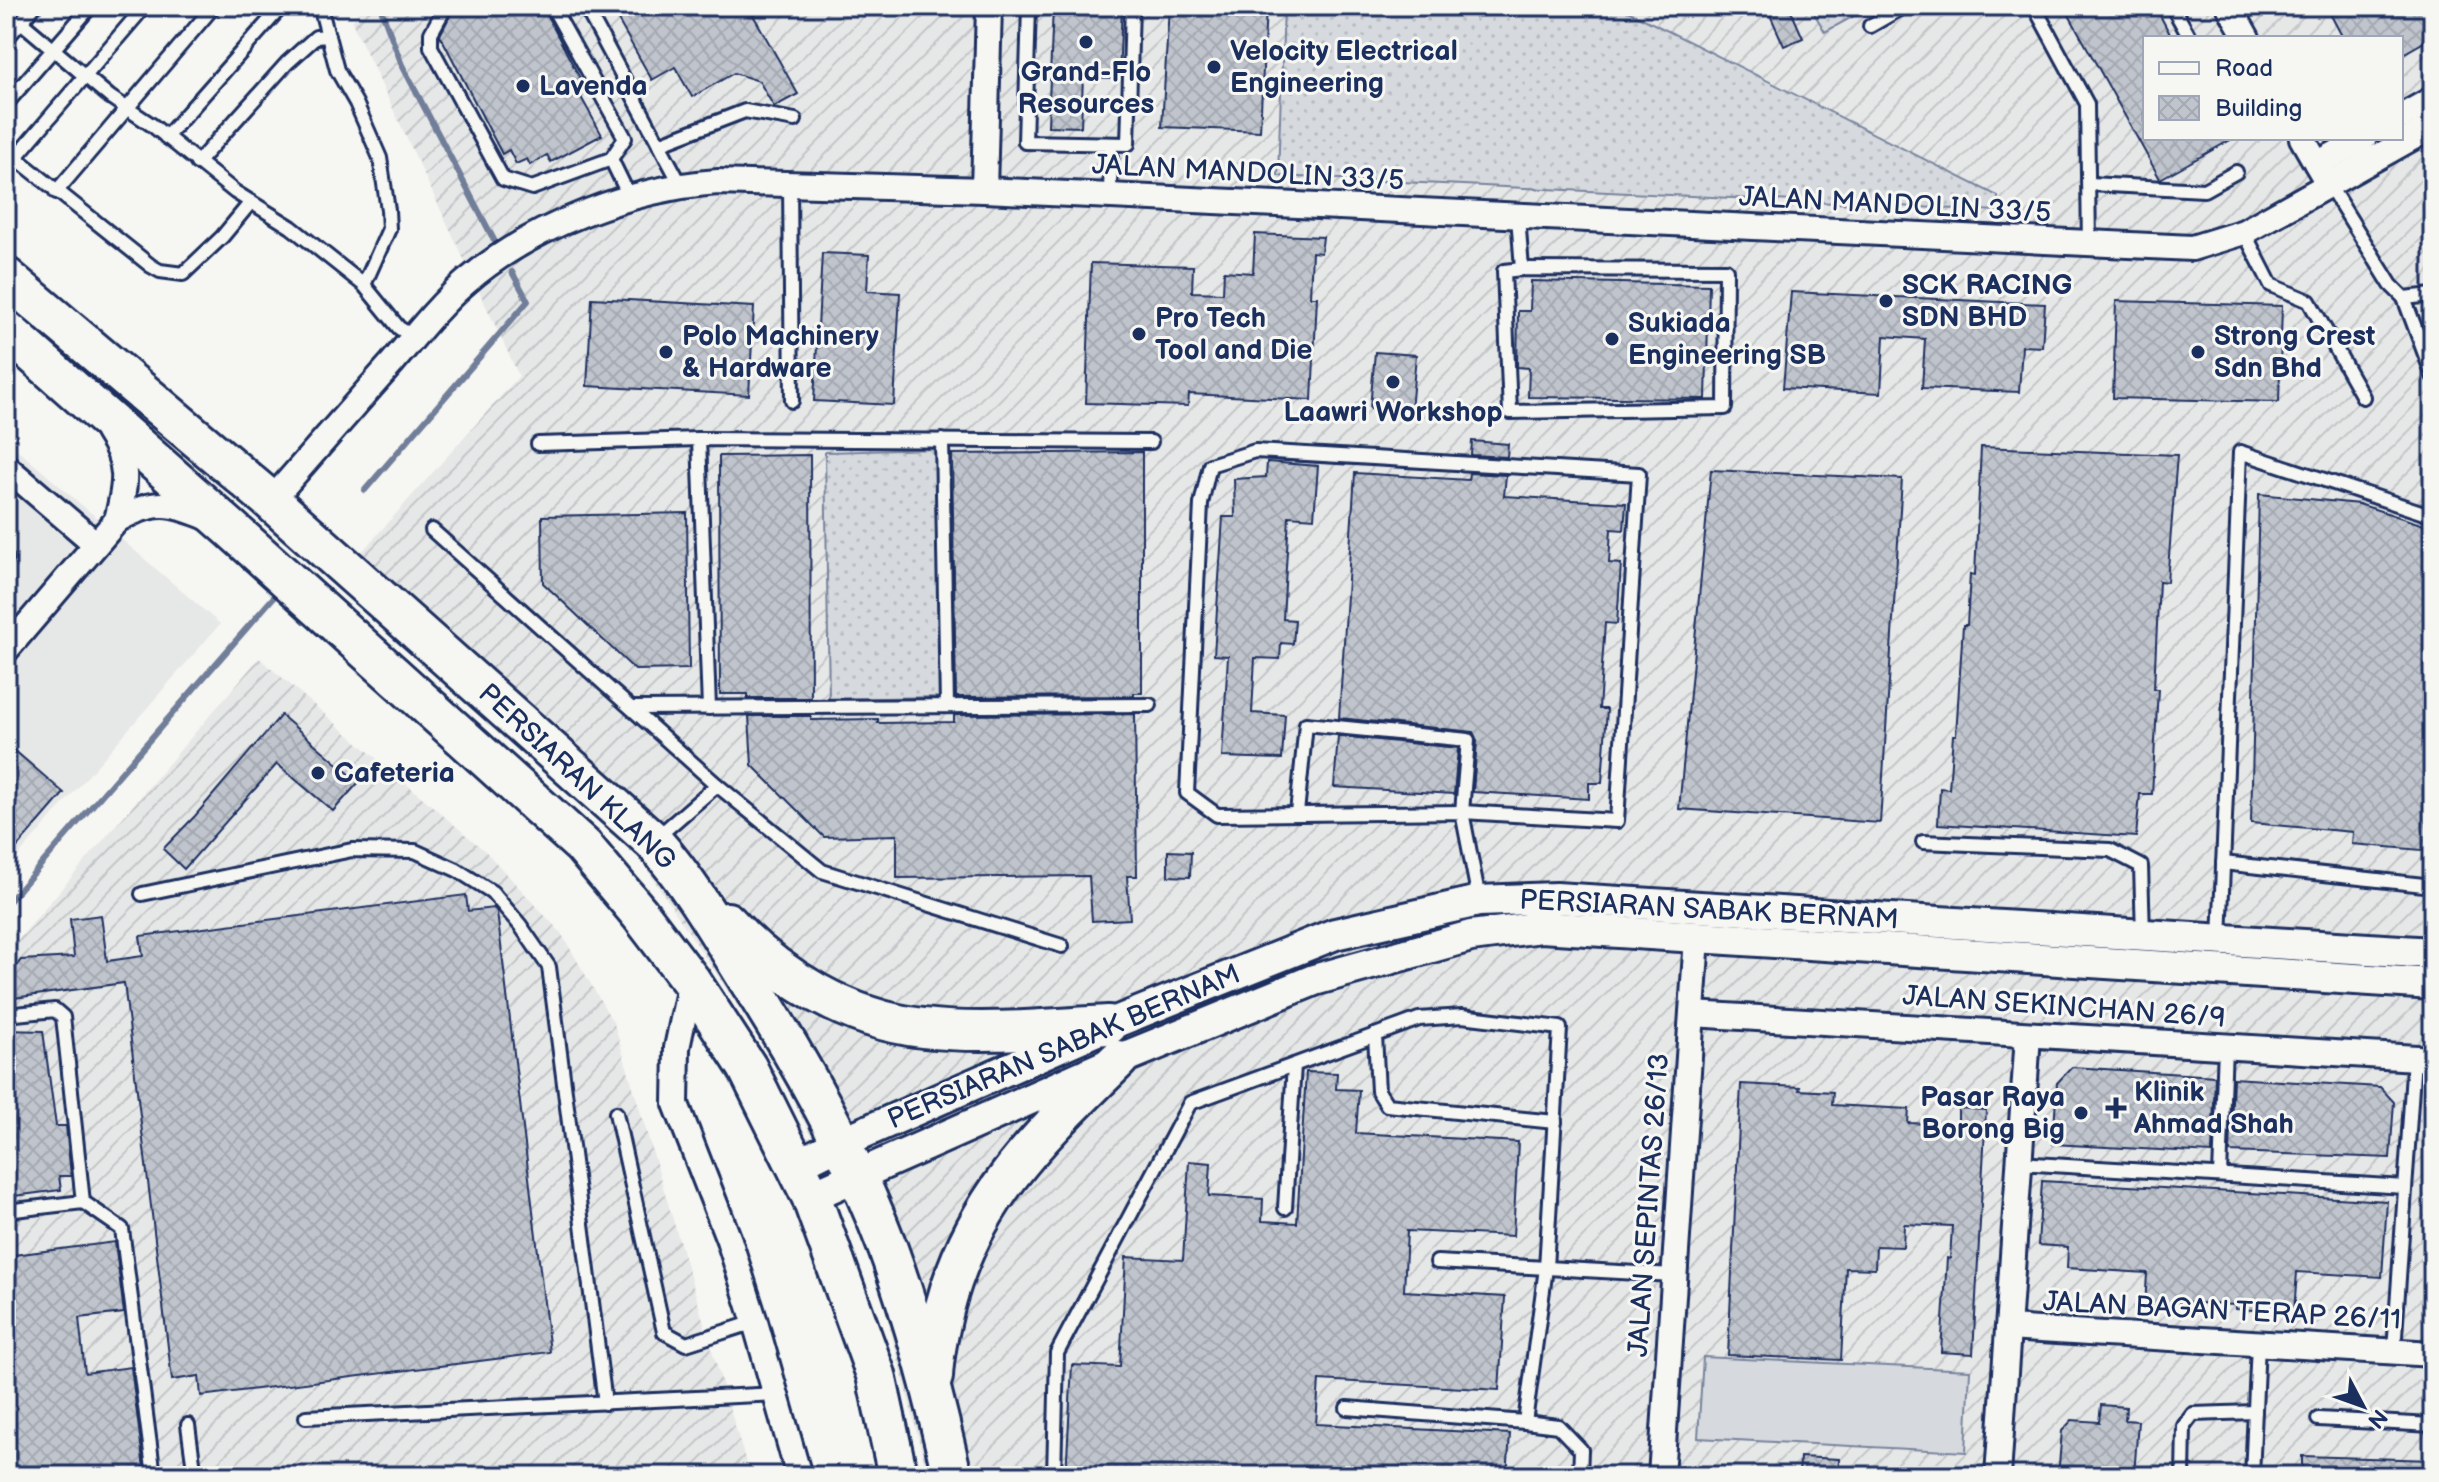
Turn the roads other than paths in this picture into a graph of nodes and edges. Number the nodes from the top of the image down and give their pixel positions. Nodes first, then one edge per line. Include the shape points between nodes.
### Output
1 (35, 6) edge
2 (91, 6) edge
3 (145, 6) edge
4 (214, 6) edge
5 (282, 6) edge
6 (320, 6) edge
7 (446, 6) edge
8 (552, 6) edge
9 (585, 6) edge
10 (989, 6) edge
11 (1029, 6) edge
12 (1132, 6) edge
13 (1905, 6) edge
14 (2034, 6) edge
15 (2172, 6) edge
16 (2229, 6) edge
17 (21, 22) junction
18 (1870, 26) dead end
19 (328, 36) junction
20 (2189, 36) edge
21 (2246, 36) edge
22 (6, 39) edge
23 (55, 50) junction
24 (85, 75) junction
25 (2433, 99) edge
26 (6, 104) edge
27 (126, 108) junction
28 (2403, 116) edge
29 (795, 120) dead end
30 (2433, 126) edge
31 (166, 137) junction
32 (2403, 139) edge
33 (2303, 140) edge
34 (2362, 140) edge
35 (2401, 140) edge
36 (659, 144) junction
37 (1111, 144) junction
38 (10, 154) edge
39 (611, 159) junction
40 (197, 163) junction
41 (2236, 172) dead end
42 (2323, 174) junction
43 (790, 183) junction
44 (2089, 184) junction
45 (681, 185) junction
46 (984, 190) junction
47 (56, 192) junction
48 (629, 196) junction
49 (1110, 196) junction
50 (251, 202) junction
51 (1518, 216) junction
52 (2244, 232) junction
53 (2089, 245) junction
54 (1522, 269) junction
55 (6, 277) edge
56 (364, 285) junction
57 (2433, 295) edge
58 (2404, 298) junction
59 (6, 330) edge
60 (414, 337) junction
61 (2433, 376) edge
62 (2363, 397) dead end
63 (86, 401) junction
64 (792, 401) dead end
65 (699, 439) junction
66 (942, 440) junction
67 (1151, 442) dead end
68 (538, 444) dead end
69 (6, 467) edge
70 (271, 501) junction
71 (2433, 516) edge
72 (117, 520) junction
73 (229, 527) junction
74 (432, 530) dead end
75 (96, 544) junction
76 (6, 650) edge
77 (1150, 705) dead end
78 (947, 706) junction
79 (634, 708) junction
80 (709, 708) junction
81 (717, 785) junction
82 (1462, 812) junction
83 (1297, 813) junction
84 (653, 841) junction
85 (1923, 842) dead end
86 (2223, 863) junction
87 (681, 873) junction
88 (2433, 886) edge
89 (142, 894) dead end
90 (1479, 901) junction
91 (2143, 935) junction
92 (1697, 937) junction
93 (2220, 940) junction
94 (1062, 946) dead end
95 (2433, 953) edge
96 (691, 981) junction
97 (2433, 984) edge
98 (1692, 1014) junction
99 (6, 1015) edge
100 (1375, 1035) junction
101 (2028, 1035) junction
102 (1113, 1042) junction
103 (2225, 1047) junction
104 (2423, 1059) edge
105 (1294, 1065) junction
106 (616, 1113) dead end
107 (1555, 1122) junction
108 (848, 1159) junction
109 (2019, 1163) junction
110 (2220, 1175) junction
111 (804, 1180) junction
112 (2405, 1187) junction
113 (83, 1202) junction
114 (1285, 1208) dead end
115 (6, 1211) edge
116 (1437, 1262) dead end
117 (1546, 1268) junction
118 (1674, 1275) junction
119 (755, 1322) junction
120 (2008, 1328) junction
121 (2258, 1343) junction
122 (2394, 1351) junction
123 (2433, 1354) edge
124 (776, 1394) junction
125 (933, 1396) junction
126 (605, 1403) junction
127 (1347, 1408) dead end
128 (2255, 1412) junction
129 (306, 1417) dead end
130 (2318, 1419) dead end
131 (1525, 1422) junction
132 (188, 1425) dead end
133 (2433, 1425) edge
134 (154, 1476) edge
135 (195, 1476) edge
136 (799, 1476) edge
137 (898, 1476) edge
138 (952, 1476) edge
139 (1054, 1476) edge
140 (1580, 1476) edge
141 (1661, 1476) edge
142 (1998, 1476) edge
143 (2183, 1476) edge
144 (2252, 1476) edge

1 - 17 lane
2 - 23 lane
3 - 24 lane
4 - 27 lane
5 - 31 lane
6 - 19 lane
7 - 39 lane via 431,33 431,47 503,179 532,188
8 - 39 lane via 625,138
9 - 36 lane
10 - 46 street
11 - 37 lane via 1025,142
12 - 37 lane via 1128,144
13 - 18 lane
14 - 44 lane via 2087,104
15 - 20 lane
16 - 21 street
17 - 22 lane
17 - 23 lane
19 - 40 lane via 316,37 287,63
19 - 56 lane via 337,70 380,158 388,210 389,229
23 - 24 lane
23 - 26 lane
24 - 27 lane
24 - 38 lane
25 - 28 street
27 - 31 lane
27 - 47 lane
29 - 36 lane via 745,111
30 - 32 street
31 - 40 lane
33 - 42 street
34 - 42 street
35 - 42 street
36 - 45 lane
37 - 49 lane
38 - 47 lane
39 - 48 lane
40 - 50 lane
41 - 44 lane via 2204,190
42 - 52 street, JALAN MANDOLIN 33/5
42 - 58 lane
43 - 45 street, JALAN MANDOLIN 33/5
43 - 46 street, JALAN MANDOLIN 33/5
43 - 64 lane
44 - 53 lane
45 - 48 street, JALAN MANDOLIN 33/5
46 - 49 street, JALAN MANDOLIN 33/5
47 - 50 lane via 151,266 183,274
48 - 60 street, JALAN MANDOLIN 33/5 via 497,257 464,283
49 - 51 street, JALAN MANDOLIN 33/5
50 - 56 lane
51 - 53 street, JALAN MANDOLIN 33/5
51 - 54 lane
52 - 53 street, JALAN MANDOLIN 33/5 via 2192,248
52 - 62 lane via 2271,285 2309,301
54 - 54 lane via 1726,270 1725,408 1510,412 1504,271
55 - 70 main road, PERSIARAN KLANG
56 - 60 lane via 399,328
57 - 58 lane
58 - 61 lane
59 - 63 main road, PERSIARAN KLANG
60 - 70 street, JALAN MANDOLIN 33/5
63 - 72 street via 121,451 126,473
63 - 73 main road, PERSIARAN KLANG
65 - 66 lane
65 - 68 lane
65 - 80 lane
66 - 67 lane
66 - 78 lane
69 - 75 street
70 - 84 main road, PERSIARAN KLANG
71 - 86 lane via 2240,452
72 - 73 street via 159,503
72 - 75 street
73 - 96 main road, PERSIARAN KLANG via 583,846
74 - 79 lane
75 - 76 street
77 - 78 lane
78 - 80 lane
79 - 80 lane
79 - 81 lane
81 - 84 lane
81 - 94 lane via 822,871
82 - 83 lane
82 - 83 lane via 1468,740 1306,724
82 - 83 lane via 1617,821 1639,474 1255,451 1210,465 1201,504 1187,793 1217,815
82 - 90 lane
84 - 87 main road, PERSIARAN KLANG
85 - 91 lane via 2110,850 2141,866
86 - 88 lane
86 - 93 lane
87 - 102 main road via 768,960 811,991 873,1018
87 - 108 main road, PERSIARAN KLANG via 790,1044
89 - 126 lane via 352,850 415,851 492,892 549,967
90 - 91 street, PERSIARAN SABAK BERNAM via 1556,898
90 - 102 street, PERSIARAN SABAK BERNAM via 1335,934
91 - 93 street, PERSIARAN SABAK BERNAM
92 - 97 street, PERSIARAN SABAK BERNAM
92 - 98 street, JALAN SEPINTAS 26/13
92 - 102 street, PERSIARAN SABAK BERNAM via 1541,927 1471,936
93 - 95 street, PERSIARAN SABAK BERNAM
96 - 111 main road, PERSIARAN KLANG via 747,1067
96 - 119 street via 677,1048 676,1104
98 - 101 street, JALAN SEKINCHAN 26/9
98 - 118 street, JALAN SEPINTAS 26/13
99 - 113 lane via 55,1010 63,1017
100 - 105 lane
100 - 107 lane via 1378,1091 1387,1105
100 - 107 lane via 1419,1019 1462,1016 1560,1028
101 - 103 street, JALAN SEKINCHAN 26/9
101 - 109 street
102 - 108 street, PERSIARAN SABAK BERNAM
102 - 125 main road via 983,1211 951,1285 936,1347
103 - 104 street, JALAN SEKINCHAN 26/9
103 - 110 lane
104 - 112 lane
105 - 114 lane
105 - 139 lane via 1190,1103 1057,1353
106 - 119 lane via 664,1332 686,1344
107 - 117 lane
108 - 111 street, PERSIARAN SABAK BERNAM
108 - 125 main road, PERSIARAN KLANG via 887,1246
109 - 110 lane
109 - 120 street
110 - 112 lane
111 - 137 main road, PERSIARAN KLANG via 876,1375
112 - 122 lane
113 - 115 lane
113 - 134 lane via 122,1229
116 - 117 lane
117 - 118 lane
117 - 131 lane
118 - 141 street, JALAN SEPINTAS 26/13
119 - 124 street
120 - 121 street, JALAN BAGAN TERAP 26/11
120 - 142 street
121 - 122 street, JALAN BAGAN TERAP 26/11
121 - 128 lane
122 - 123 street, JALAN BAGAN TERAP 26/11
124 - 126 lane
124 - 136 street
125 - 138 main road, PERSIARAN KLANG
126 - 129 lane
127 - 131 lane
128 - 143 lane via 2193,1414 2184,1426
128 - 144 lane
130 - 133 lane
131 - 140 lane via 1558,1426 1581,1450
132 - 135 lane

